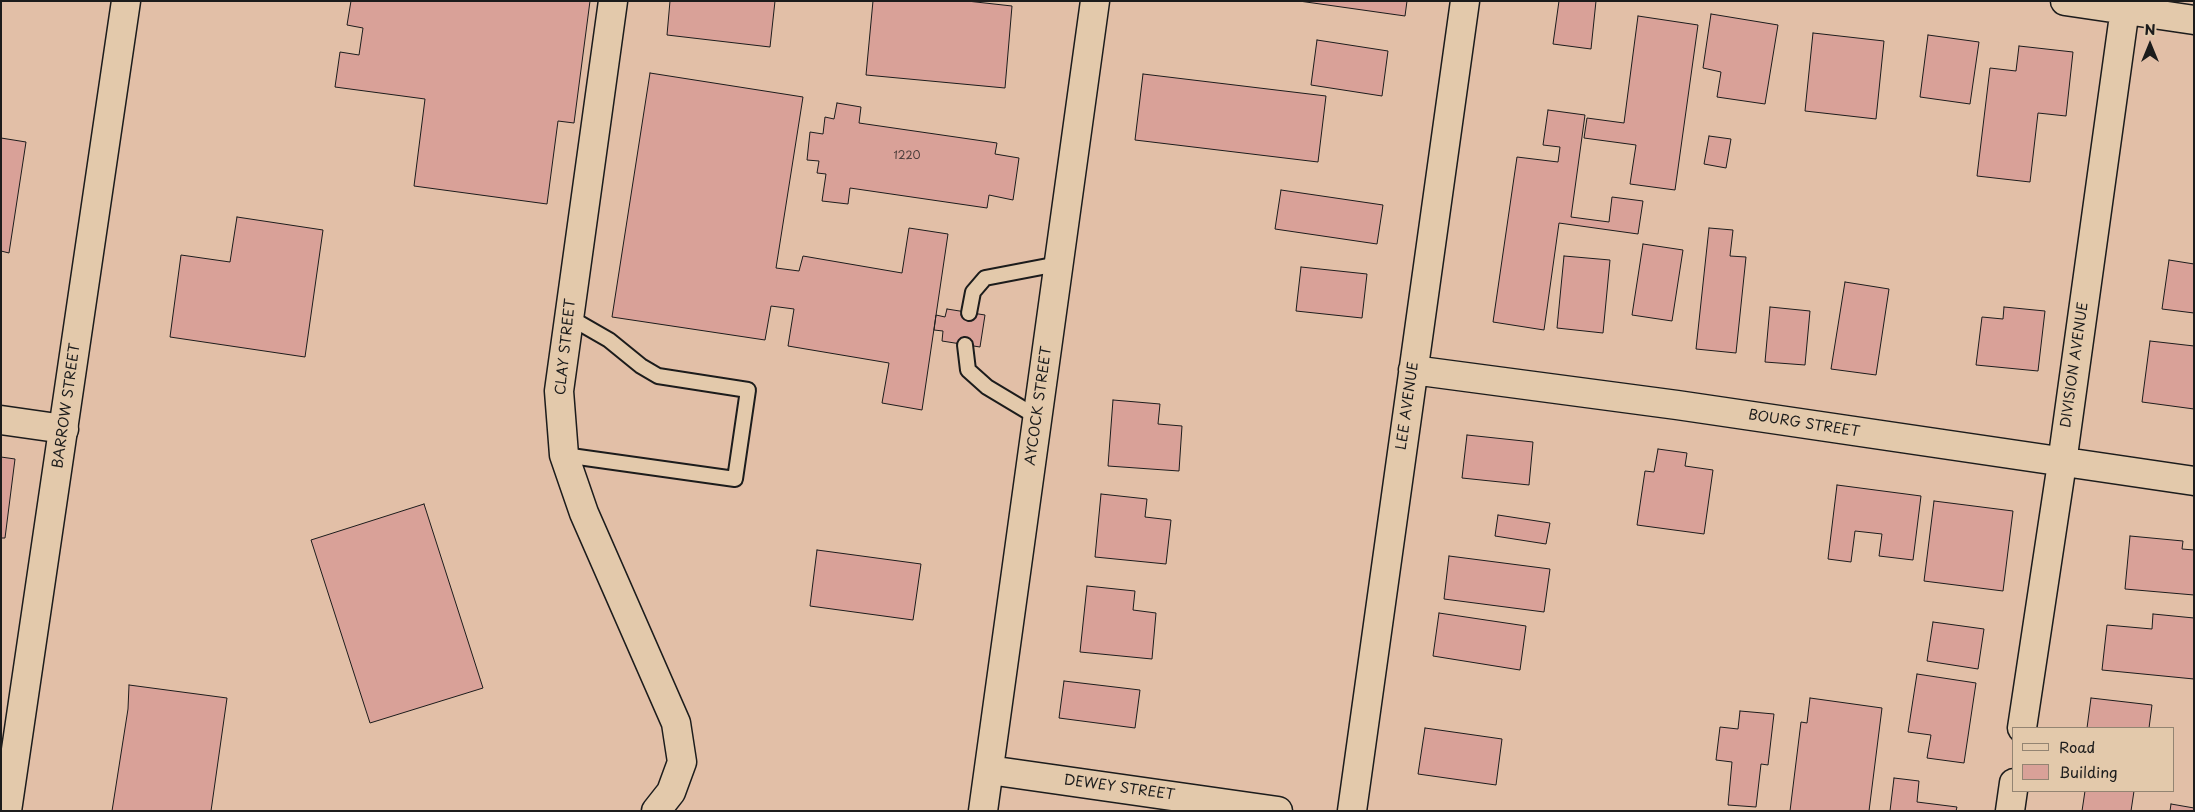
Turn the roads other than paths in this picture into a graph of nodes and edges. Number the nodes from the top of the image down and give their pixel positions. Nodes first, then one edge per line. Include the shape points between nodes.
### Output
1 (126, 1) edge
2 (613, 1) edge
3 (1095, 1) edge
4 (1465, 1) edge
5 (2066, 1) edge
6 (2126, 6) edge
7 (2194, 20) edge
8 (1058, 264) junction
9 (969, 313) dead end
10 (569, 317) junction
11 (965, 344) dead end
12 (1413, 370) junction
13 (1037, 417) junction
14 (1, 420) edge
15 (64, 429) junction
16 (564, 455) junction
17 (2062, 463) junction
18 (2194, 480) edge
19 (2022, 727) edge
20 (989, 770) junction
21 (2013, 792) edge
22 (7, 811) edge
23 (656, 811) edge
24 (983, 811) edge
25 (1278, 811) edge
26 (1352, 811) edge
27 (2010, 811) edge

1 - 15 street, BARROW STREET
2 - 10 street, CLAY STREET
3 - 8 street, AYCOCK STREET
4 - 12 street, LEE AVENUE
5 - 6 street
6 - 7 street
6 - 17 street, DIVISION AVENUE
8 - 9 lane via 985,278 973,292
8 - 13 street, AYCOCK STREET
10 - 16 street, CLAY STREET via 559,391
10 - 16 lane via 610,340 658,376 748,390 735,479
11 - 13 lane via 968,370 987,387
12 - 17 street, BOURG STREET via 1678,405
12 - 26 street, LEE AVENUE
13 - 20 street, AYCOCK STREET
14 - 15 street
15 - 22 street, BARROW STREET
16 - 23 street, CLAY STREET via 584,514 676,724 682,762 671,792
17 - 18 street, BOURG STREET
17 - 19 street, DIVISION AVENUE
20 - 24 street, AYCOCK STREET
20 - 25 street, DEWEY STREET
21 - 27 street

